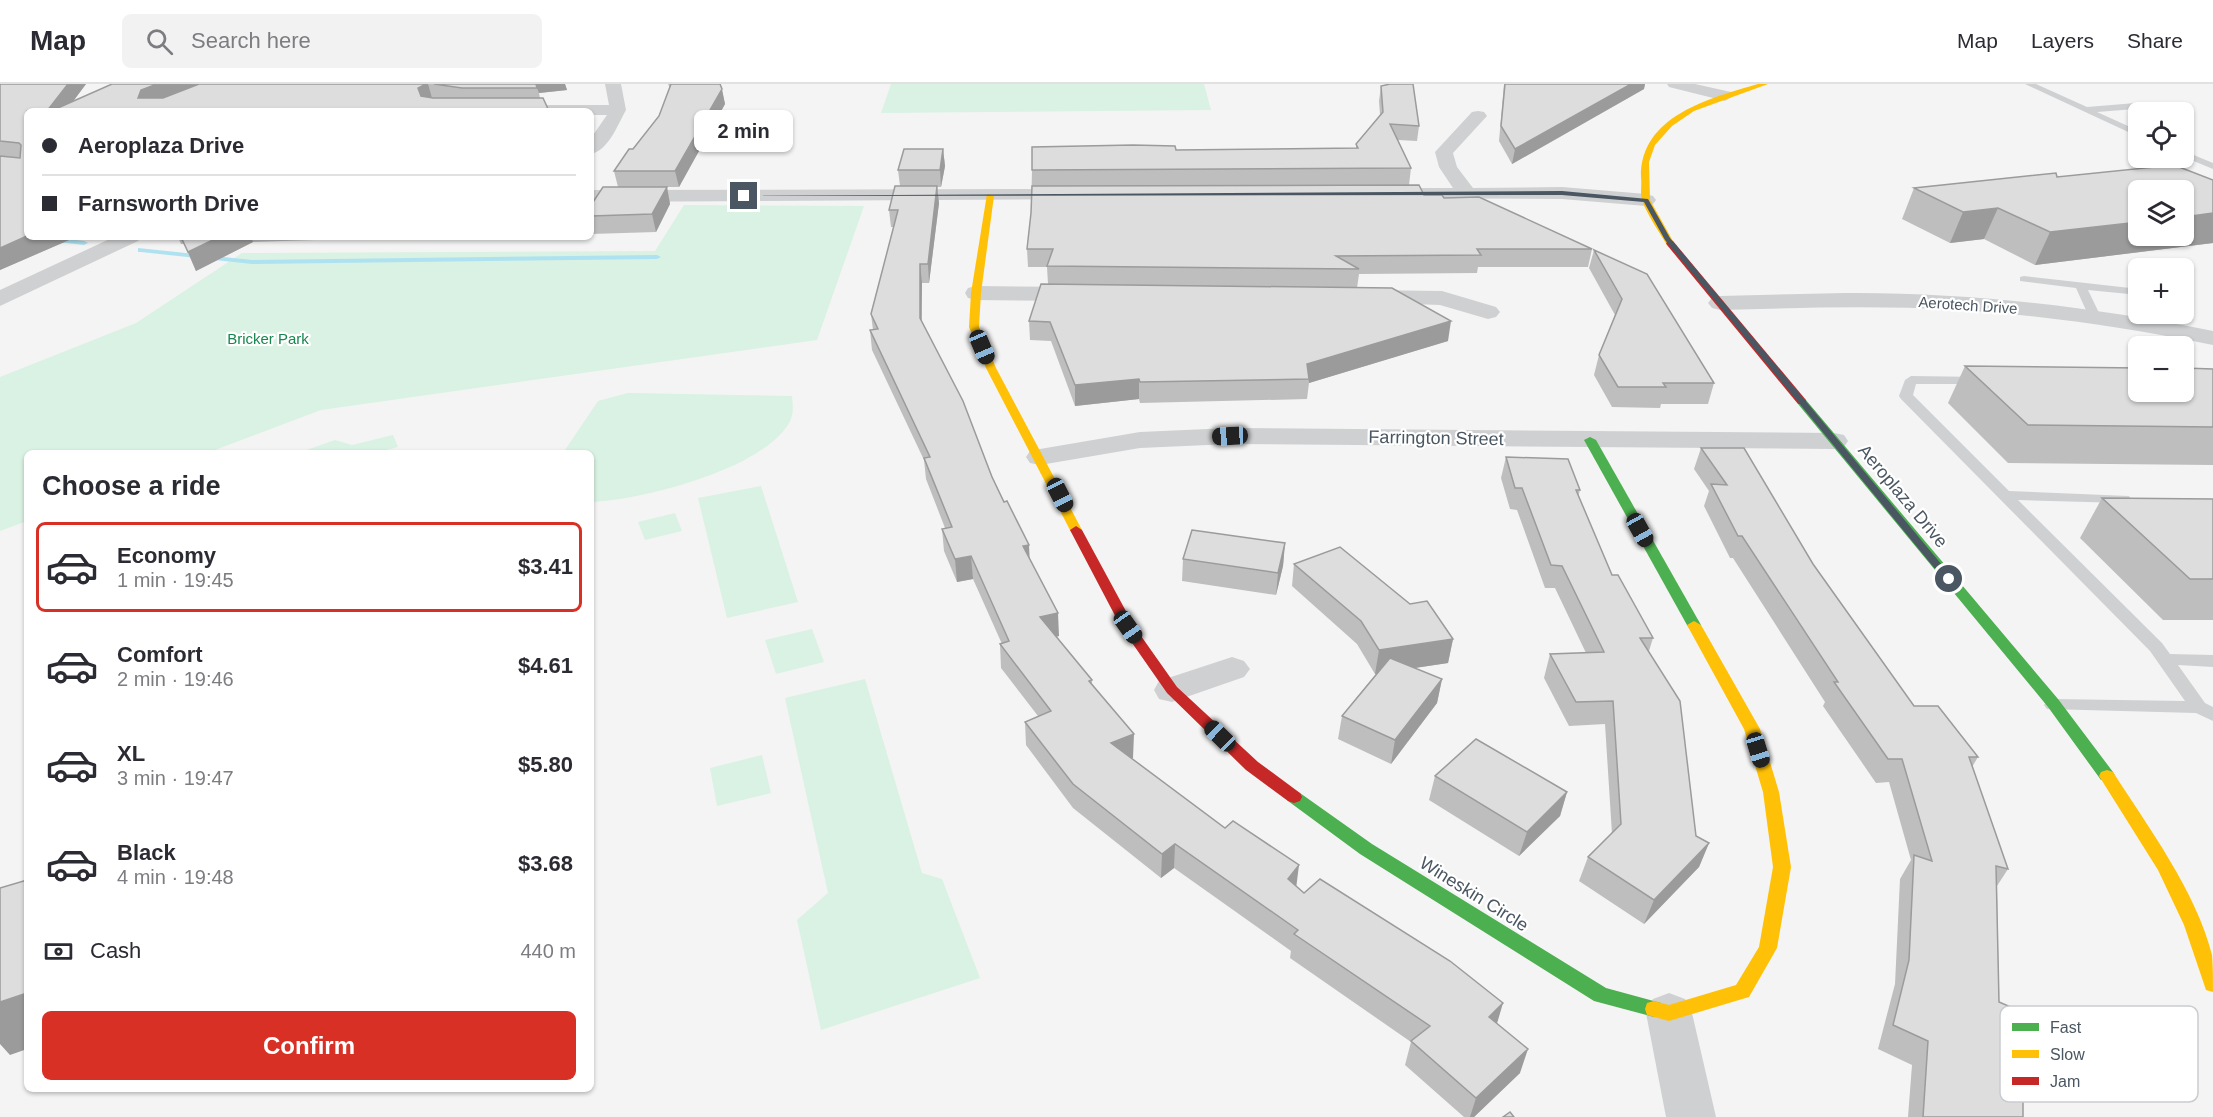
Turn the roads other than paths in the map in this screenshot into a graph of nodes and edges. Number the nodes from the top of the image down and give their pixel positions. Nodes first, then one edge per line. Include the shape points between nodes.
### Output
1 (613, 84) edge
2 (1675, 84) edge
3 (1765, 84) edge
4 (2029, 84) edge
5 (1725, 96) junction
6 (2113, 101) dead end
7 (2128, 108) joint
8 (594, 110) edge
9 (618, 110) junction
10 (2084, 110) junction
11 (1478, 116) dead end
12 (2128, 129) edge
13 (594, 145) edge
14 (2194, 158) edge
15 (2213, 166) edge
16 (1467, 193) junction
17 (1360, 194) edge
18 (1097, 195) edge
19 (594, 196) edge
20 (990, 196) junction
21 (1646, 200) junction
22 (125, 240) edge
23 (2024, 279) dead end
24 (2081, 287) junction
25 (2128, 291) edge
26 (976, 293) junction
27 (1103, 295) edge
28 (1337, 297) edge
29 (0, 299) edge
30 (1720, 303) junction
31 (1488, 312) dead end
32 (2095, 317) junction
33 (2213, 338) edge
34 (1998, 381) edge
35 (1590, 440) junction
36 (1834, 441) junction
37 (1040, 457) junction
38 (2005, 495) junction
39 (2144, 499) edge
40 (2164, 659) junction
41 (2213, 662) edge
42 (1232, 669) dead end
43 (1172, 690) junction
44 (2053, 705) junction
45 (2206, 711) edge
46 (2213, 984) edge
47 (1669, 1013) junction
48 (1691, 1117) edge

1 - 9 street via 619,97
2 - 5 street
3 - 5 street, Aeroplaza Drive
4 - 10 lane
5 - 21 street, Aeroplaza Drive via 1669,124 1651,144 1645,162
6 - 7 lane
7 - 10 lane
8 - 9 street
9 - 13 street
10 - 12 lane
11 - 16 street via 1444,152 1448,167
14 - 15 lane
16 - 17 street
16 - 21 street via 1562,193
18 - 20 street
19 - 20 street
20 - 26 street, Wineskin Circle
21 - 30 street, Aeroplaza Drive via 1667,239
22 - 29 street
23 - 24 lane
24 - 25 lane
24 - 32 lane
26 - 27 street
26 - 37 street, Wineskin Circle via 974,327 991,368
28 - 31 street via 1442,298
30 - 32 street, Aerotech Drive via 1920,301
30 - 36 street, Aeroplaza Drive
32 - 33 street, Aerotech Drive
34 - 38 lane via 1911,380 1906,396
35 - 36 street, Farrington Street
35 - 37 street, Farrington Street via 1230,436 1140,440
35 - 47 street via 1752,729 1771,792 1782,867 1768,948 1742,992
36 - 44 street, Aeroplaza Drive
37 - 43 street, Wineskin Circle via 1128,627
38 - 39 lane
38 - 40 lane
40 - 41 lane
40 - 45 lane
42 - 43 street
43 - 47 street, Wineskin Circle via 1252,766 1366,849 1601,994
44 - 45 lane
44 - 46 street, Aeroplaza Drive via 2094,755 2162,862 2205,955
47 - 48 street

